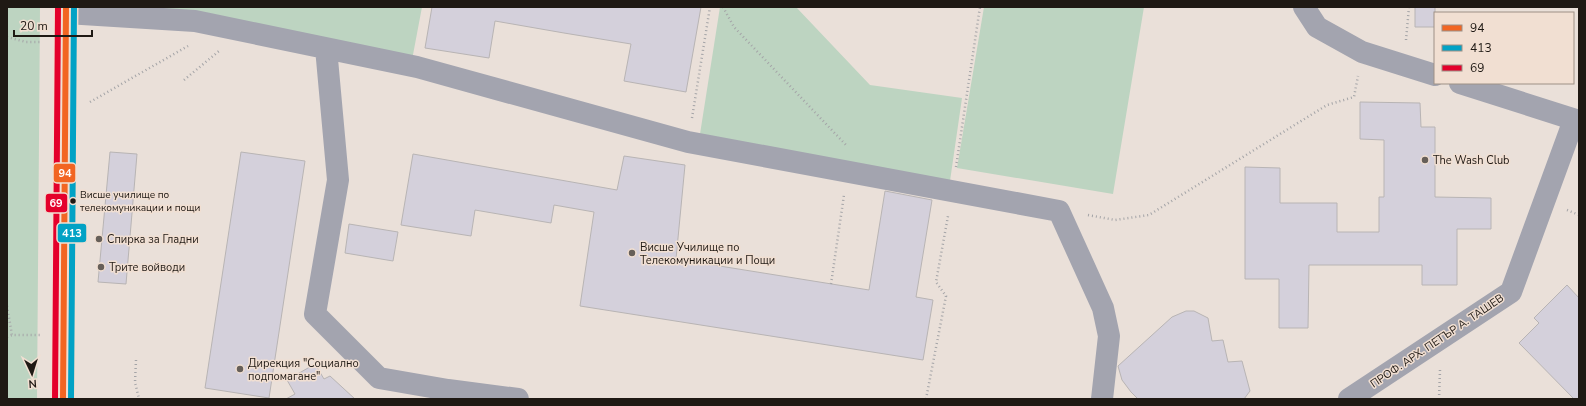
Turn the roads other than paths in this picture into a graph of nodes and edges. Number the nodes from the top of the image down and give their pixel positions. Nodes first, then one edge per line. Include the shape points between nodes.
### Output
1 (1304, 7) edge
2 (66, 10) edge
3 (326, 48) junction
4 (1434, 75) edge
5 (1463, 84) edge
6 (1577, 121) edge
7 (440, 395) edge
8 (63, 399) edge
9 (518, 399) edge
10 (1102, 399) edge
11 (1349, 399) edge

1 - 4 street via 1317,27 1362,52
2 - 3 street via 195,21
2 - 8 street
3 - 7 street via 338,180 315,314 379,378
3 - 10 street via 417,67 688,142 1060,211 1103,308 1109,336
5 - 6 street
6 - 11 street, ПРОФ. АРХ. ПЕТЪР А. ТАШЕВ via 1511,292
7 - 9 street

